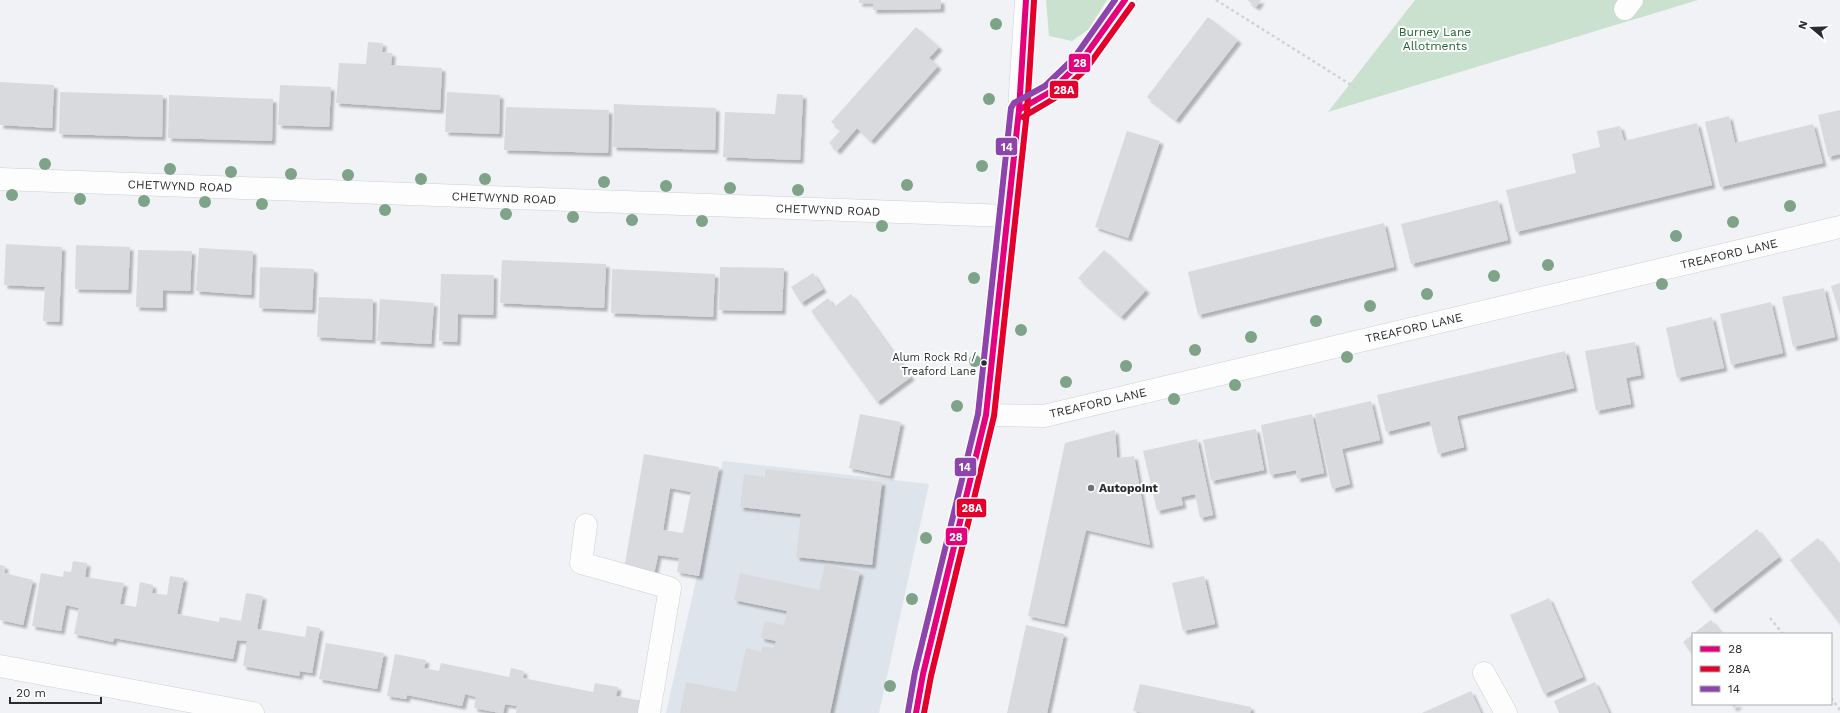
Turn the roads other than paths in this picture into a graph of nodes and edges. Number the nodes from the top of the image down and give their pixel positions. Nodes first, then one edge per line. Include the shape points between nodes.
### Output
1 (1026, 0) edge
2 (1125, 0) edge
3 (1019, 110) junction
4 (0, 179) edge
5 (1008, 216) junction
6 (1840, 227) edge
7 (986, 415) junction
8 (586, 525) dead end
9 (0, 666) edge
10 (1484, 673) dead end
11 (252, 713) edge
12 (649, 713) edge
13 (916, 713) edge
14 (1506, 713) edge

1 - 3 street
2 - 3 street via 1080,63 1050,92
3 - 5 street
4 - 5 street, CHETWYND ROAD
5 - 7 street
6 - 7 street, TREAFORD LANE via 1044,416
7 - 13 street via 923,674
8 - 12 street via 581,563 670,588
9 - 11 street
10 - 14 street

